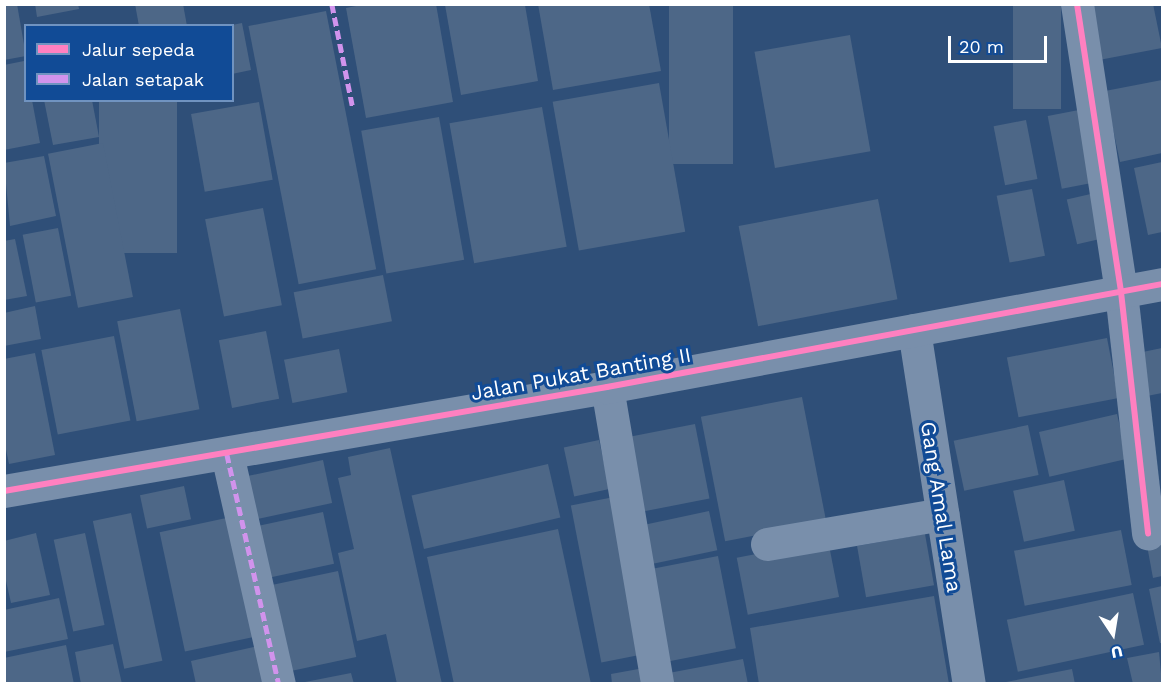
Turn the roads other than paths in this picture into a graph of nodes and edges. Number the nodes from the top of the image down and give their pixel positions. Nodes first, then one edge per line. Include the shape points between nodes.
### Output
1 (1077, 4) edge
2 (1162, 284) edge
3 (1120, 292) junction
4 (914, 330) junction
5 (607, 387) junction
6 (227, 454) junction
7 (4, 491) edge
8 (942, 514) junction
9 (1148, 533) dead end
10 (768, 544) dead end
11 (279, 684) edge
12 (657, 684) edge
13 (969, 684) edge

1 - 3 street
2 - 3 street, Jalan Pukat Banting II
3 - 4 street, Jalan Pukat Banting II
3 - 9 street
4 - 5 street, Jalan Pukat Banting II
4 - 8 street, Gang Amal Lama
5 - 6 street, Jalan Pukat Banting II
5 - 12 street
6 - 7 street, Jalan Pukat Banting II
6 - 11 street
8 - 10 street
8 - 13 street, Gang Amal Lama

